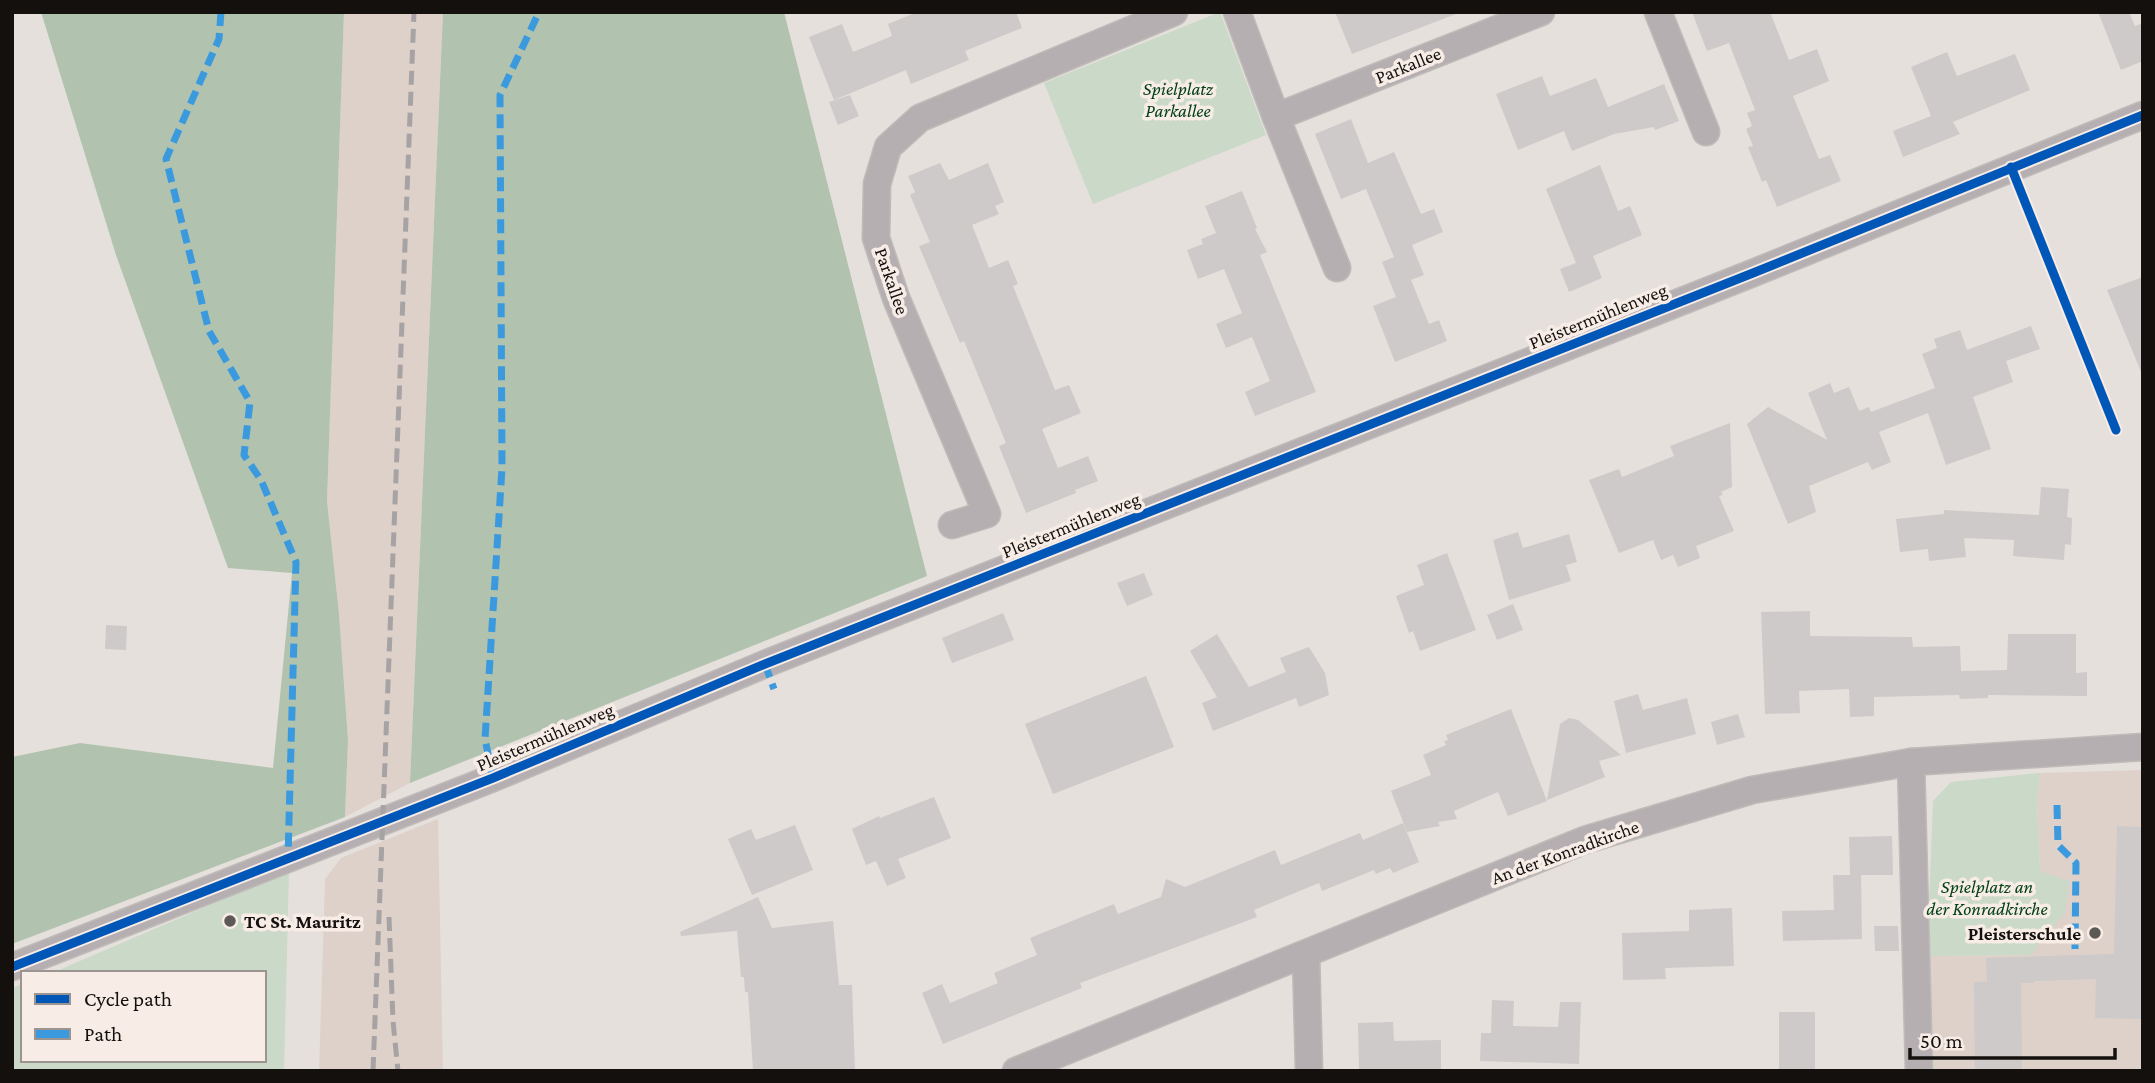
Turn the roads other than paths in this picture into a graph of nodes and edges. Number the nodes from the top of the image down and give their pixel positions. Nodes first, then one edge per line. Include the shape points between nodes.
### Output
1 (1174, 12) edge
2 (1237, 12) edge
3 (1541, 12) edge
4 (1658, 12) edge
5 (2143, 114) edge
6 (1276, 117) junction
7 (1706, 132) dead end
8 (1337, 268) dead end
9 (952, 525) dead end
10 (2143, 747) edge
11 (1911, 762) junction
12 (1306, 954) junction
13 (12, 967) edge
14 (1016, 1071) edge
15 (1309, 1071) edge
16 (1919, 1071) edge

1 - 9 street, Parkallee via 920,118 888,147 877,184 876,238 896,298 987,514
2 - 6 street
3 - 6 street, Parkallee
4 - 7 street
5 - 13 street, Pleistermühlenweg
6 - 8 street
10 - 11 street, An der Konradkirche
11 - 12 street, An der Konradkirche via 1752,790 1585,840
11 - 16 street
12 - 14 street, An der Konradkirche
12 - 15 street

